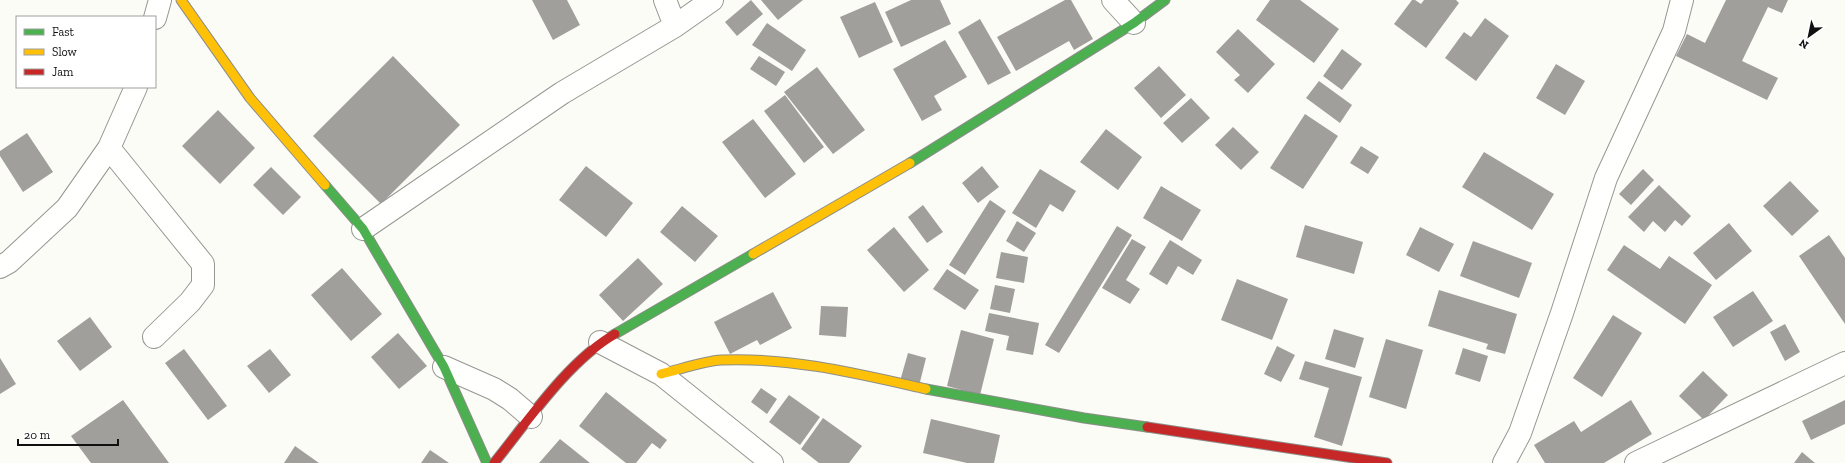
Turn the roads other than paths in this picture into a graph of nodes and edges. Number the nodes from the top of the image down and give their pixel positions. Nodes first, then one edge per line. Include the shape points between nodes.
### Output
1 (160, 0) edge
2 (181, 0) edge
3 (665, 0) edge
4 (712, 0) edge
5 (1113, 0) edge
6 (1165, 0) edge
7 (1682, 0) edge
8 (156, 16) edge
9 (1134, 23) junction
10 (675, 26) junction
11 (136, 88) edge
12 (109, 148) junction
13 (362, 229) junction
14 (0, 267) edge
15 (154, 337) dead end
16 (600, 342) junction
17 (1845, 363) edge
18 (444, 367) junction
19 (662, 374) junction
20 (531, 417) junction
21 (487, 463) edge
22 (494, 463) edge
23 (772, 463) edge
24 (1387, 463) edge
25 (1504, 463) edge
26 (1636, 463) edge

1 - 8 street
2 - 13 street via 250,98
3 - 10 street
4 - 10 street
5 - 9 street
6 - 9 street
7 - 25 street via 1674,31 1606,178 1520,433
9 - 16 street via 921,157
10 - 13 street via 562,93
11 - 12 street
12 - 14 street via 67,208 9,262
12 - 15 street via 203,264 203,285 190,302
13 - 18 street
16 - 19 street
16 - 20 street via 570,369
17 - 26 street
18 - 20 street via 494,389
18 - 21 street
19 - 23 street
19 - 24 street via 719,360 763,361 833,368 952,395 1084,418
20 - 22 street

